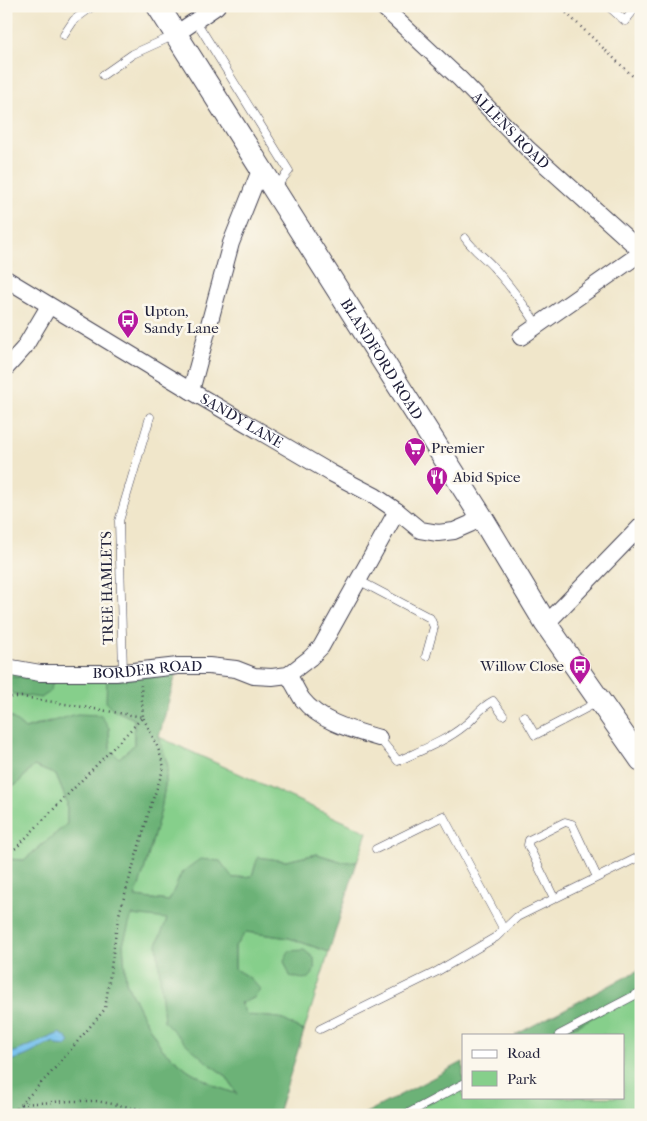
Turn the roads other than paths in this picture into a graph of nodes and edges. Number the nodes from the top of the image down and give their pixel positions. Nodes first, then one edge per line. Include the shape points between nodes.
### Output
1 (93, 6) edge
2 (158, 6) edge
3 (217, 6) edge
4 (382, 6) edge
5 (608, 6) edge
6 (637, 6) edge
7 (196, 21) junction
8 (176, 34) junction
9 (64, 35) dead end
10 (103, 75) dead end
11 (261, 168) junction
12 (274, 190) junction
13 (465, 238) dead end
14 (641, 252) edge
15 (6, 279) edge
16 (49, 306) junction
17 (538, 326) junction
18 (521, 337) dead end
19 (6, 368) edge
20 (191, 391) junction
21 (150, 416) dead end
22 (398, 512) junction
23 (481, 516) junction
24 (641, 526) edge
25 (358, 580) junction
26 (546, 624) junction
27 (426, 656) dead end
28 (6, 666) edge
29 (123, 672) junction
30 (288, 675) junction
31 (600, 701) junction
32 (503, 715) dead end
33 (524, 716) dead end
34 (379, 738) joint
35 (639, 755) edge
36 (376, 849) dead end
37 (641, 856) edge
38 (597, 877) junction
39 (554, 898) junction
40 (504, 930) junction
41 (641, 992) edge
42 (320, 1029) dead end
43 (561, 1034) edge
44 (462, 1085) edge
45 (405, 1115) edge

1 - 9 lane via 74,20
2 - 8 main road, BLANDFORD ROAD
3 - 7 street
4 - 14 street, ALLENS ROAD via 460,78 528,149
5 - 6 lane via 626,21
7 - 8 street
7 - 12 lane via 289,172
8 - 10 lane via 133,54
8 - 11 main road, BLANDFORD ROAD
11 - 12 main road, BLANDFORD ROAD
11 - 20 street via 232,243
12 - 23 main road, BLANDFORD ROAD
13 - 17 lane via 473,250 494,267
14 - 17 street, ALLENS ROAD
15 - 16 street, SANDY LANE
16 - 19 street via 24,348
16 - 20 street, SANDY LANE
17 - 18 street, ALLENS ROAD
20 - 22 street, SANDY LANE
21 - 29 lane, TREE HAMLETS via 119,521
22 - 23 street, SANDY LANE via 420,530 438,533 454,531
22 - 25 street
23 - 26 main road, BLANDFORD ROAD
24 - 26 street
25 - 27 lane via 430,618 434,627
25 - 30 street via 321,647
26 - 31 main road, BLANDFORD ROAD
28 - 29 street, BORDER ROAD via 40,673
29 - 30 street, BORDER ROAD via 209,666 236,669 254,676
30 - 34 street via 303,699 317,712 339,726
31 - 33 lane via 535,735
31 - 35 main road, BLANDFORD ROAD
32 - 34 lane via 493,701 482,707 464,726 398,761
36 - 40 lane via 443,816
37 - 38 lane
38 - 39 lane
38 - 39 lane via 572,824 565,822 529,840 528,845
39 - 40 lane via 518,917
40 - 42 lane via 496,938 436,972
41 - 43 lane
44 - 45 lane

